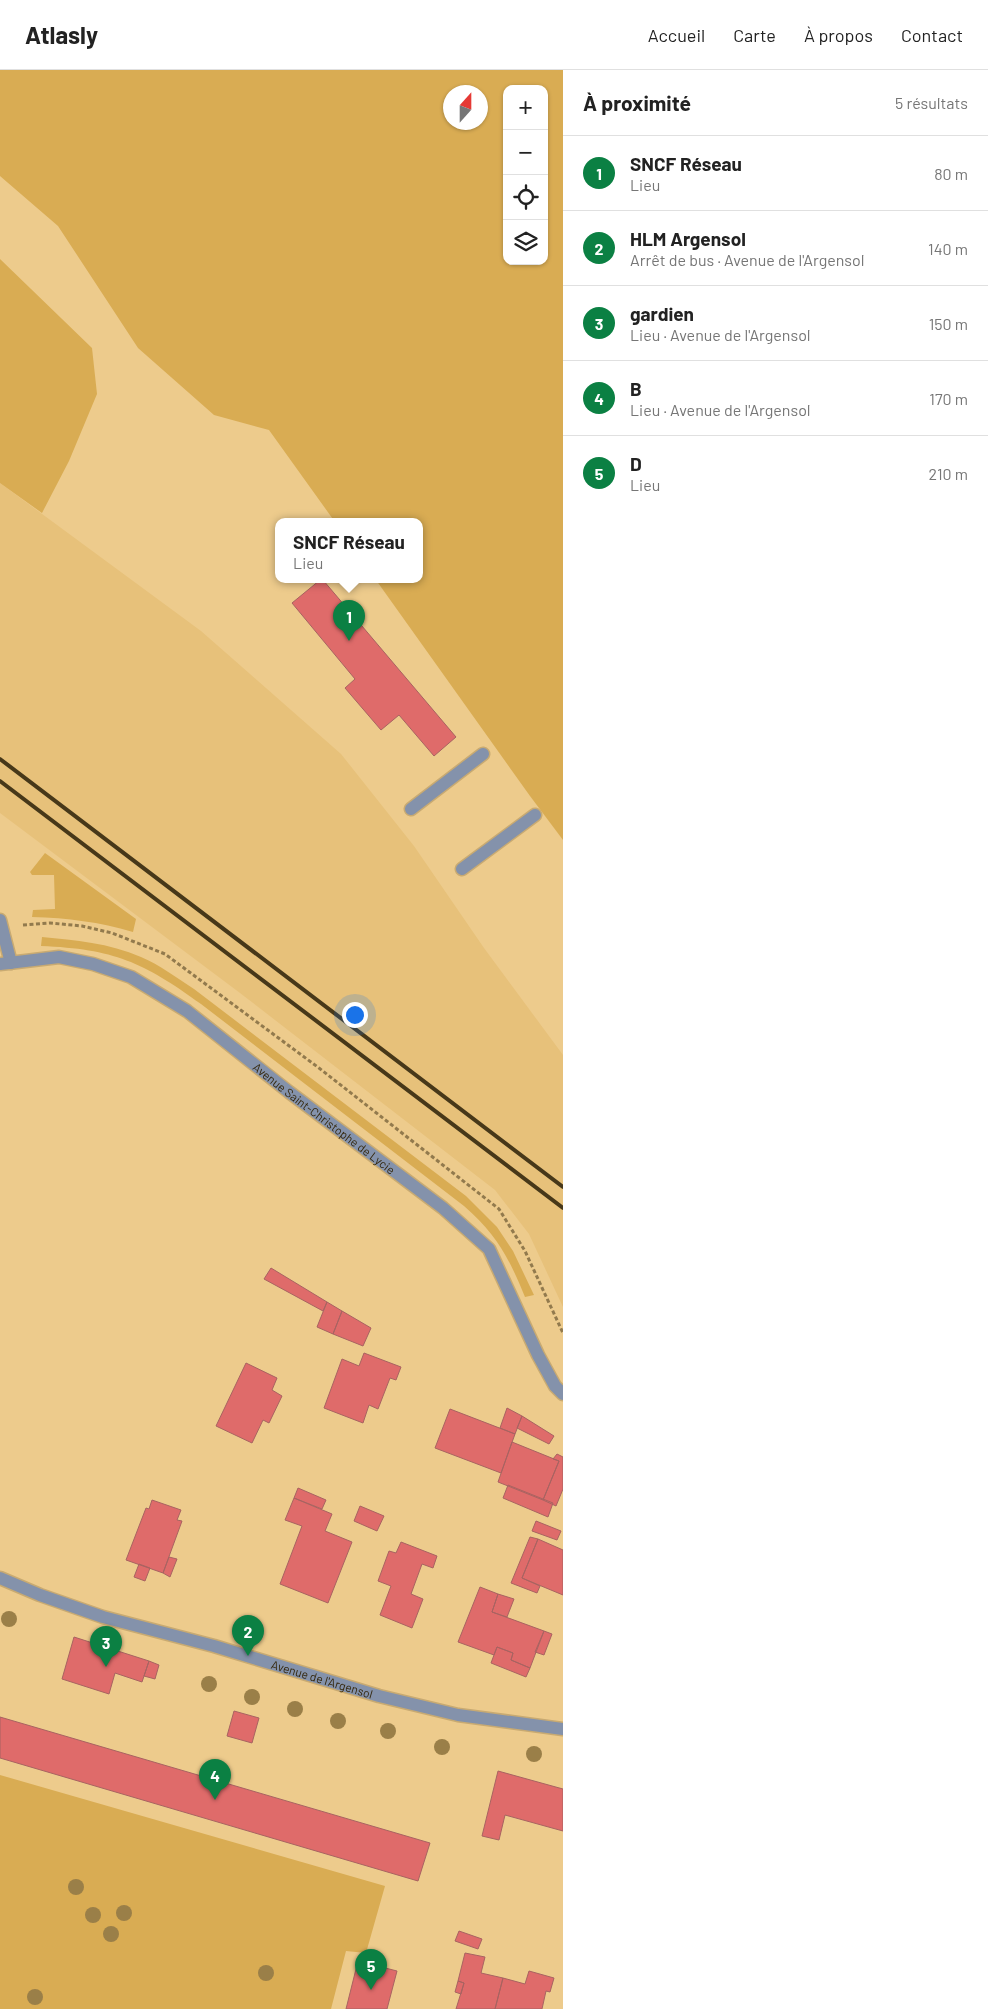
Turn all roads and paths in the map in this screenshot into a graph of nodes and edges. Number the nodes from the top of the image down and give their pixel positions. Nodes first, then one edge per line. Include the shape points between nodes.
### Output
1 (483, 754) dead end
2 (411, 809) dead end
3 (535, 815) dead end
4 (462, 869) dead end
5 (0, 920) edge
6 (5, 963) edge
7 (563, 1394) edge
8 (0, 1578) edge
9 (563, 1729) edge

1 - 2 street
3 - 4 street
5 - 6 street
6 - 7 street, Avenue Saint-Christophe de Lycie via 59,957 131,977 187,1011 444,1208 489,1249 538,1355
8 - 9 street, Avenue de l'Argensol via 103,1617 214,1646 379,1696 458,1715

